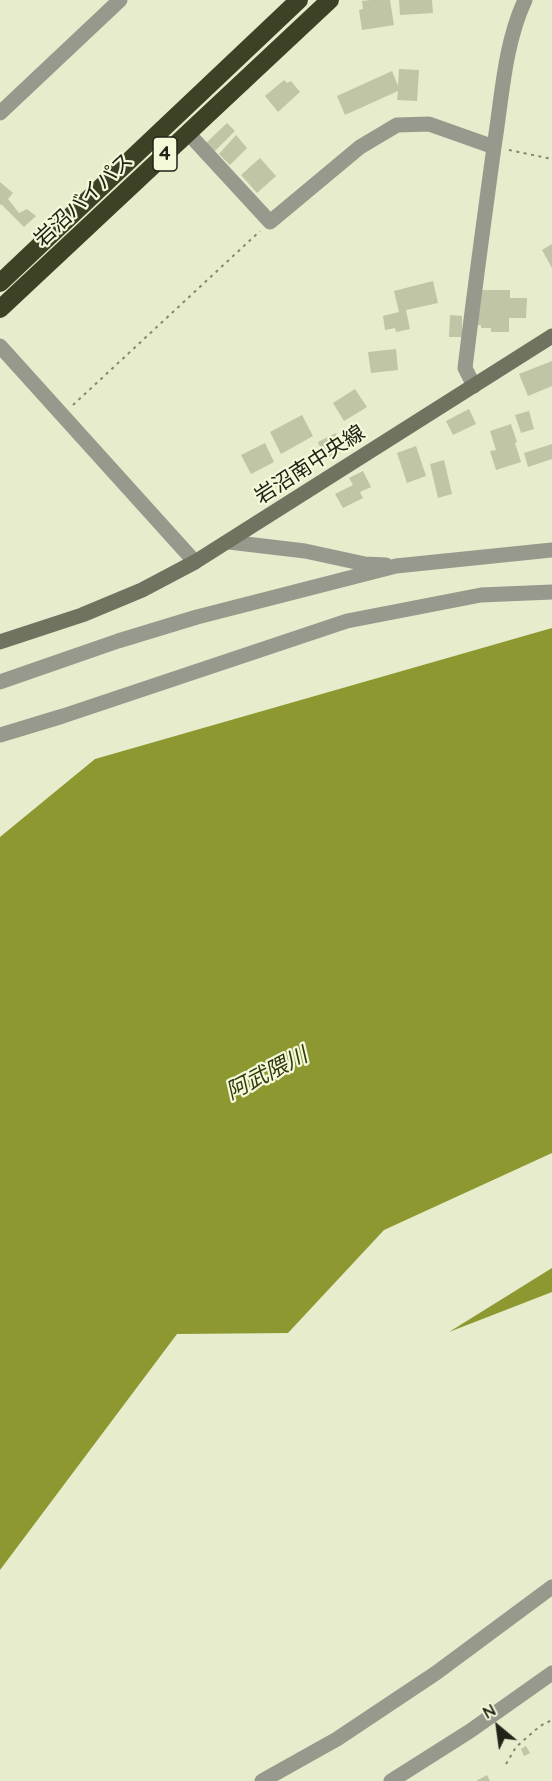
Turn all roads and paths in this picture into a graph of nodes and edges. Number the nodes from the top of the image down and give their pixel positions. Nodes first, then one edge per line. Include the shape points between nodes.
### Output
1 (120, 0) edge
2 (299, 0) edge
3 (330, 0) edge
4 (525, 0) edge
5 (0, 113) edge
6 (188, 133) junction
7 (494, 147) junction
8 (552, 159) edge
9 (270, 222) junction
10 (0, 283) edge
11 (0, 309) edge
12 (552, 336) edge
13 (0, 346) edge
14 (474, 386) junction
15 (62, 415) junction
16 (229, 542) junction
17 (552, 550) edge
18 (195, 562) junction
19 (396, 566) junction
20 (552, 592) edge
21 (0, 642) edge
22 (0, 682) edge
23 (0, 735) edge
24 (552, 1587) edge
25 (552, 1673) edge
26 (552, 1720) edge
27 (506, 1764) dead end
28 (262, 1781) edge
29 (392, 1781) edge

1 - 5 street
2 - 10 highway, 岩沼バイパス / 4
3 - 6 highway, 岩沼バイパス / 4
4 - 7 street via 506,65
6 - 9 street
6 - 11 highway, 岩沼バイパス / 4
7 - 8 path
7 - 9 street via 429,124 397,125 360,147
7 - 14 street via 465,368
9 - 15 path
12 - 14 street, 岩沼南中央線
13 - 15 street
14 - 16 street, 岩沼南中央線
15 - 18 street
16 - 18 street, 岩沼南中央線
16 - 19 street
17 - 19 street
18 - 21 street, 岩沼南中央線 via 82,615
19 - 22 street via 197,617
20 - 23 street via 481,595 347,621
24 - 28 street via 436,1673 337,1739
25 - 29 street
26 - 27 path via 516,1747

